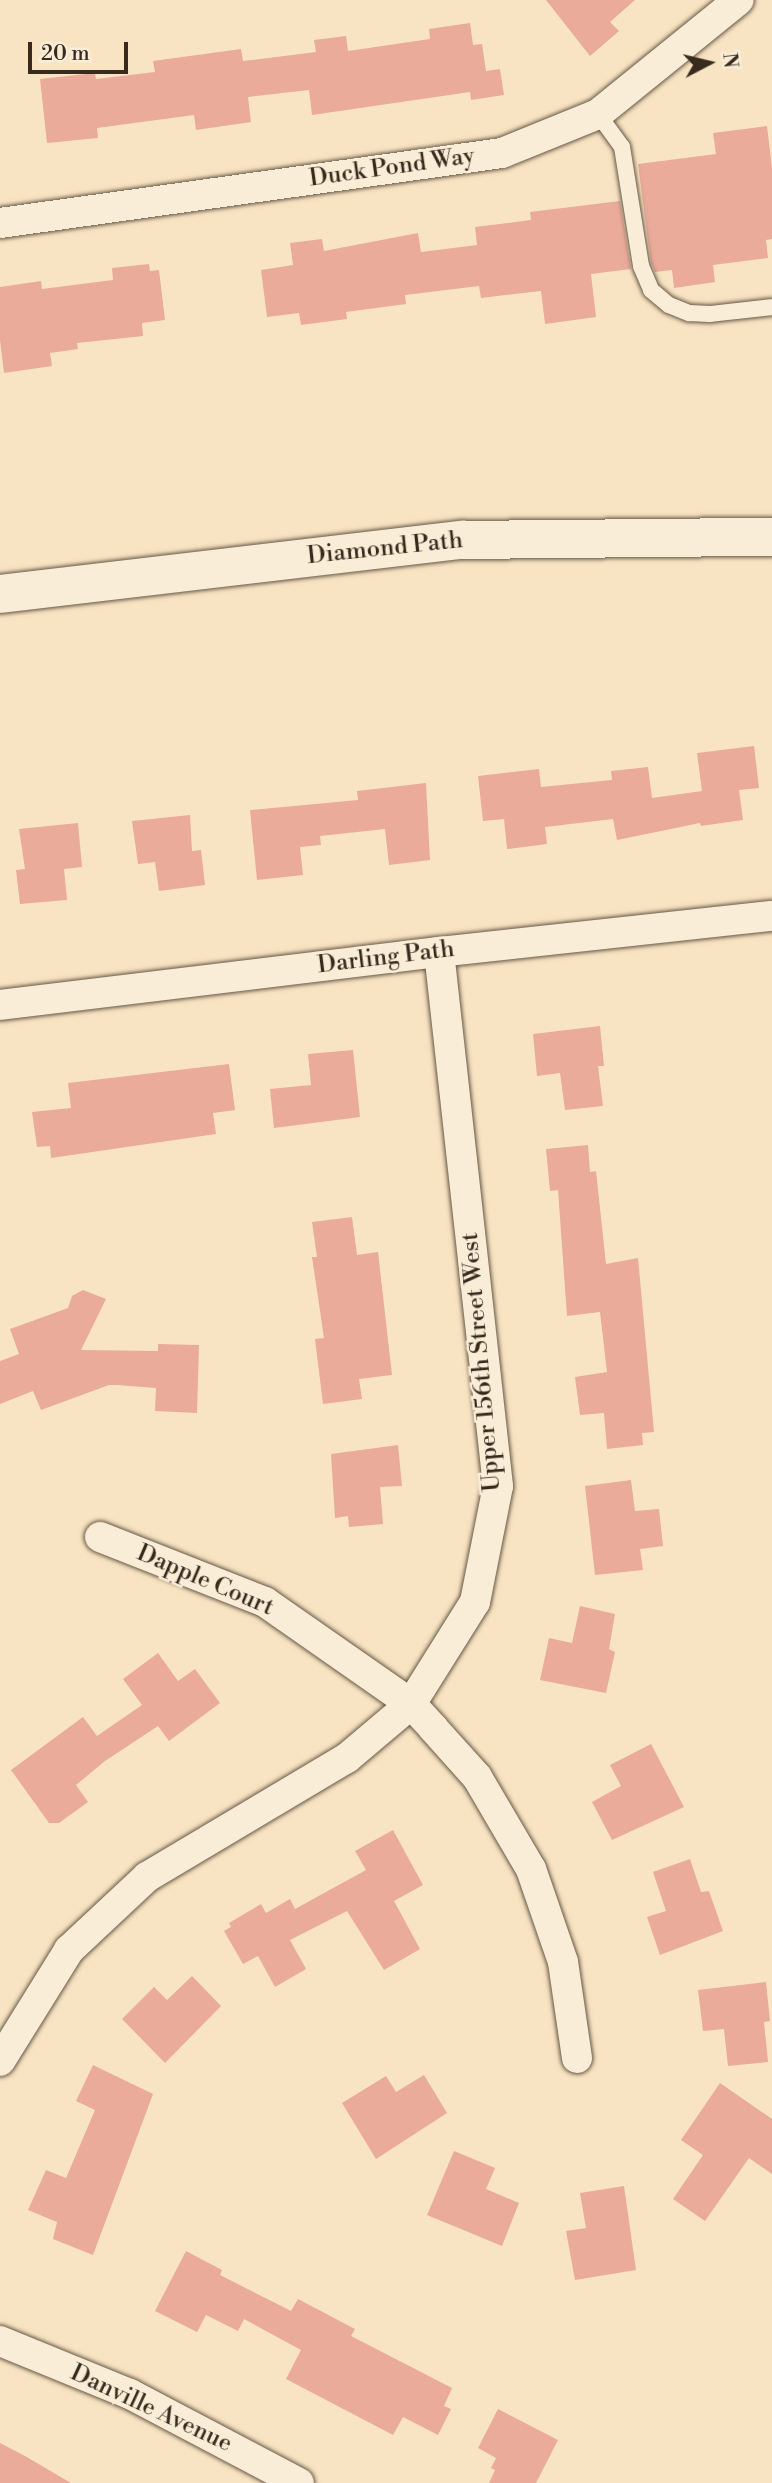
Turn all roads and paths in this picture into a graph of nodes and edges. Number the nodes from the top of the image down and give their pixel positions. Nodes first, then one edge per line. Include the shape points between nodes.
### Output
1 (739, 0) edge
2 (598, 114) junction
3 (0, 223) edge
4 (772, 307) edge
5 (772, 537) edge
6 (0, 594) edge
7 (772, 916) edge
8 (439, 951) junction
9 (0, 1005) edge
10 (100, 1536) dead end
11 (411, 1704) junction
12 (578, 2058) dead end
13 (0, 2061) edge
14 (0, 2341) edge
15 (282, 2479) edge

1 - 2 street, Duck Pond Way
2 - 3 street, Duck Pond Way via 502,153
2 - 4 lane via 622,147 641,266 651,290 669,305 689,313
5 - 6 street, Diamond Path via 463,540
7 - 8 street, Darling Path
8 - 9 street, Darling Path
8 - 11 street, Upper 156th Street West via 498,1486 475,1602
10 - 11 street, Dapple Court via 265,1602
11 - 12 street, Dapple Court via 477,1777 531,1869 563,1962
11 - 13 street, Upper 156th Street West via 347,1758 147,1877 69,1950
14 - 15 street, Danville Avenue via 130,2394

